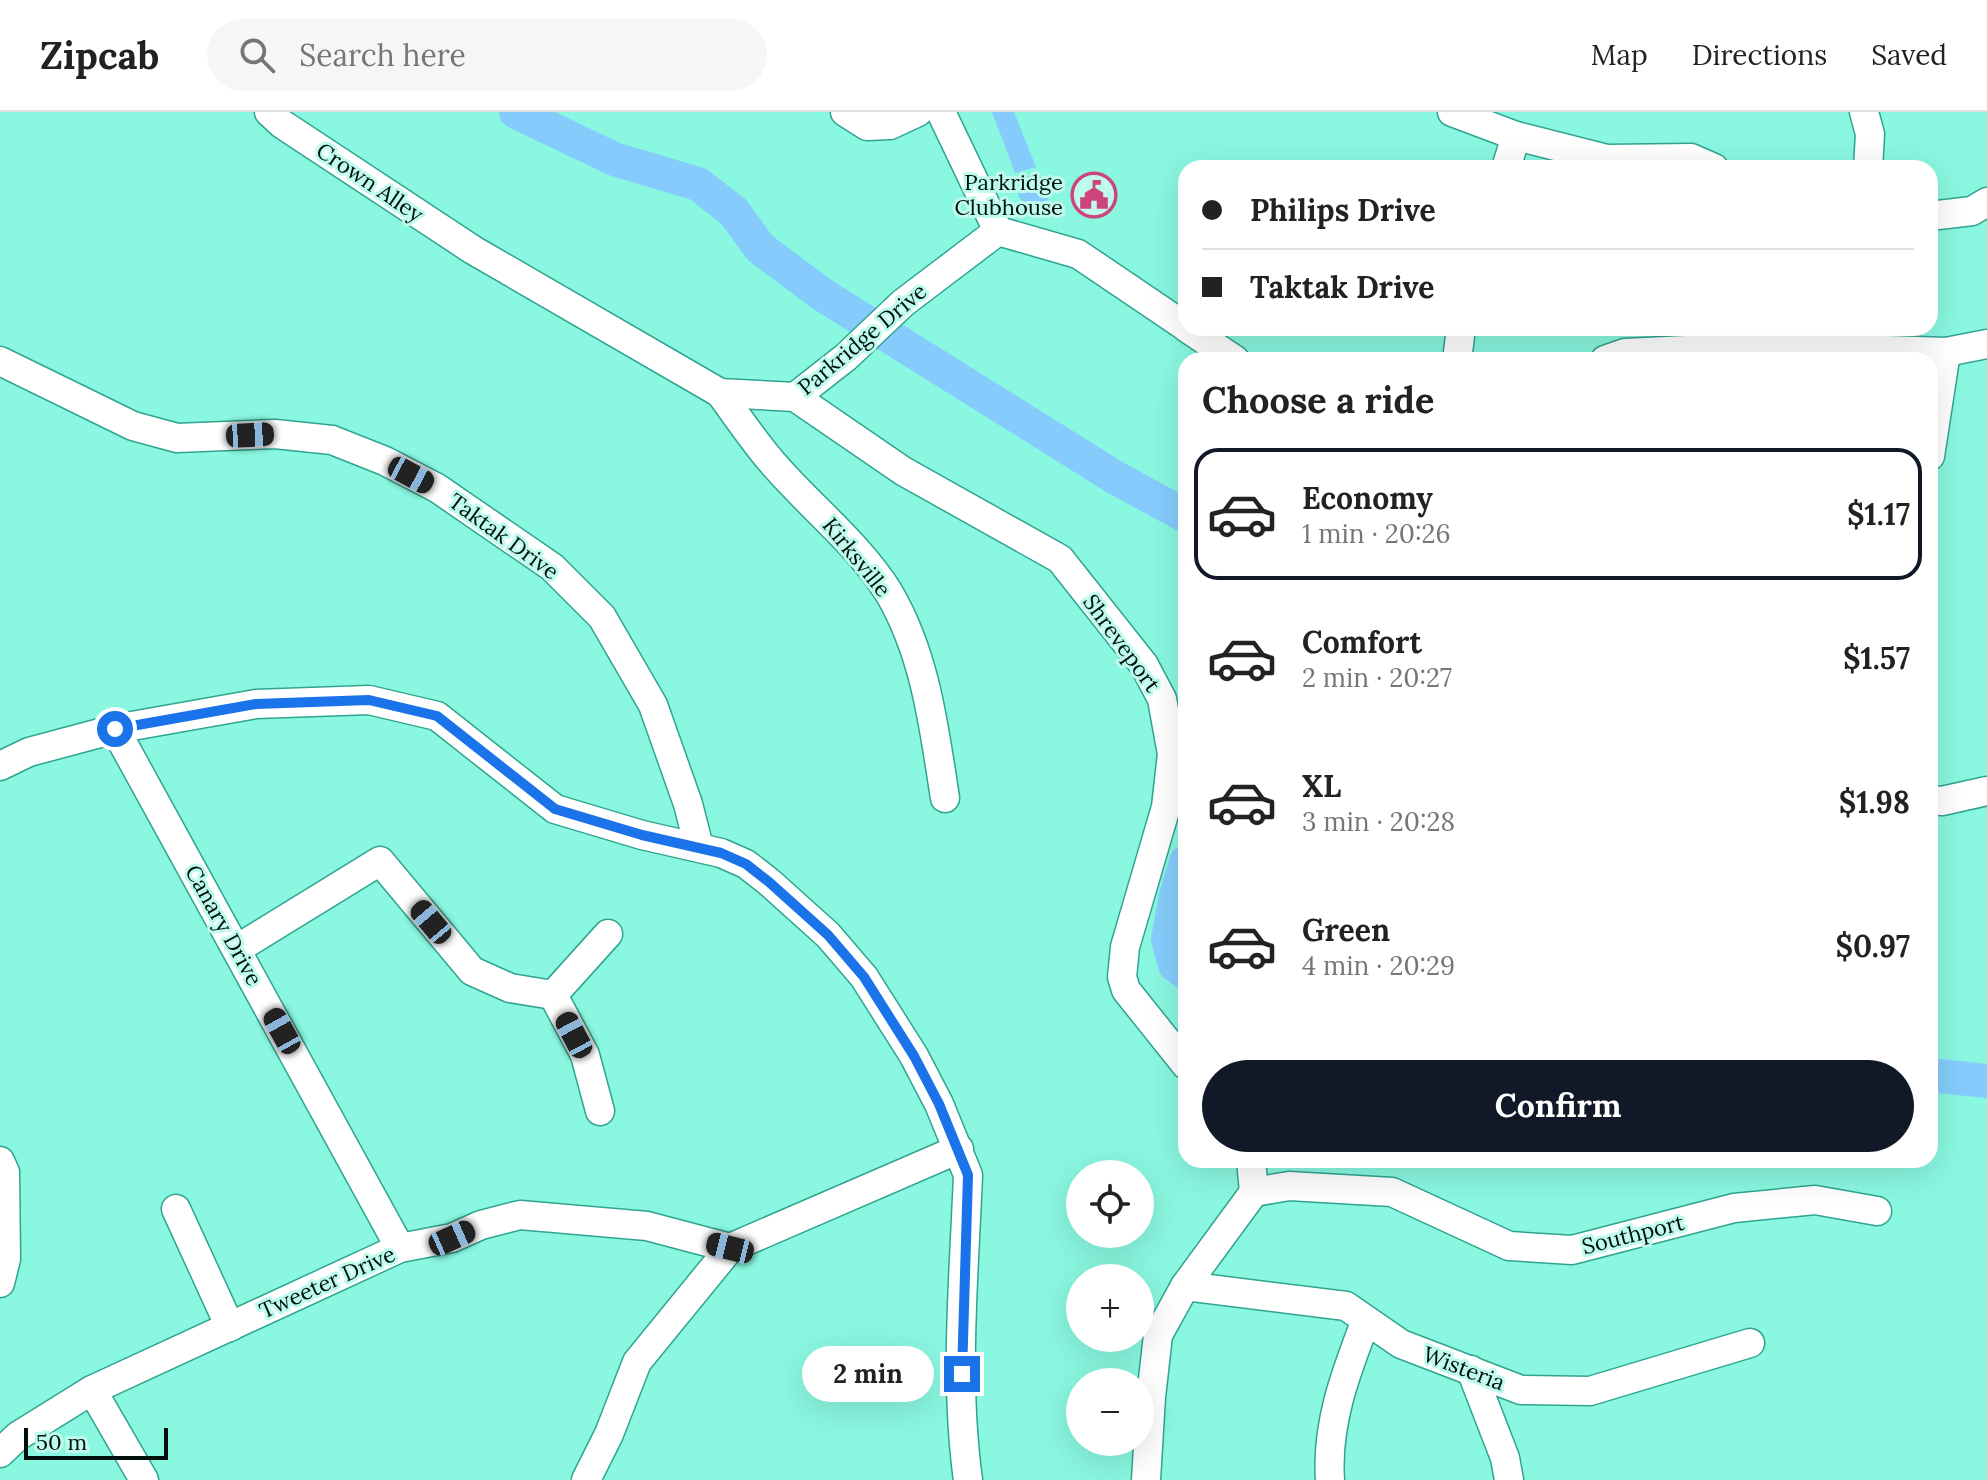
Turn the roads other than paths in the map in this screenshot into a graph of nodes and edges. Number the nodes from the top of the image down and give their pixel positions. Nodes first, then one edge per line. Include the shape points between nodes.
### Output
1 (269, 112) edge
2 (845, 112) edge
3 (918, 112) edge
4 (941, 112) edge
5 (1452, 112) edge
6 (1864, 112) edge
7 (1516, 136) junction
8 (1508, 160) edge
9 (1696, 160) edge
10 (1868, 160) edge
11 (1987, 202) edge
12 (1938, 215) edge
13 (998, 231) junction
14 (473, 250) joint
15 (1178, 322) edge
16 (1199, 336) edge
17 (1987, 344) edge
18 (1223, 352) edge
19 (1938, 352) edge
20 (1946, 352) junction
21 (0, 361) edge
22 (720, 393) junction
23 (795, 397) junction
24 (1938, 404) edge
25 (115, 729) junction
26 (0, 766) edge
27 (1987, 791) edge
28 (945, 798) dead end
29 (1938, 801) edge
30 (699, 847) junction
31 (608, 934) dead end
32 (237, 949) junction
33 (553, 995) junction
34 (1178, 1055) edge
35 (600, 1111) dead end
36 (959, 1149) junction
37 (0, 1161) edge
38 (1252, 1168) edge
39 (1254, 1192) junction
40 (176, 1209) dead end
41 (1877, 1211) dead end
42 (658, 1229) junction
43 (400, 1248) junction
44 (730, 1248) junction
45 (0, 1283) edge
46 (699, 1285) junction
47 (1185, 1286) junction
48 (1366, 1320) junction
49 (230, 1327) junction
50 (1750, 1343) dead end
51 (1471, 1370) junction
52 (92, 1390) junction
53 (0, 1453) edge
54 (144, 1480) edge
55 (586, 1480) edge
56 (968, 1480) edge
57 (1146, 1480) edge
58 (1330, 1480) edge
59 (1509, 1480) edge

1 - 14 street, Crown Alley
2 - 3 street via 867,126 890,125
4 - 13 street
5 - 7 street
6 - 10 street
7 - 8 street
7 - 9 street via 1607,159
11 - 12 street via 1972,211
13 - 15 street via 1078,254
13 - 23 street, Parkridge Drive via 903,303
14 - 22 street, Parkridge Drive
16 - 18 street
17 - 20 street
19 - 20 street
20 - 24 street
21 - 30 street, Taktak Drive via 133,426 177,438 275,434 332,440 437,488 552,567 602,617 653,705
22 - 23 street, Parkridge Drive
22 - 28 street, Kirksville via 772,461 853,546 889,593 927,686
23 - 34 street, Shreveport via 903,471 1060,559 1144,665 1162,699 1172,754 1166,807 1135,907 1122,977 1126,990
25 - 26 street via 29,752
25 - 30 street via 256,704 369,700 437,716 555,809
25 - 32 street, Canary Drive
27 - 29 street
30 - 36 street via 746,864 828,935 864,977 914,1056
31 - 33 street
32 - 33 street via 380,861 472,971 510,988
32 - 43 street, Canary Drive
33 - 35 street via 585,1055
36 - 44 street
36 - 56 street via 968,1175 962,1349
37 - 45 street via 5,1172 6,1259
38 - 39 street
39 - 41 street, Southport via 1289,1186 1392,1192 1509,1246 1572,1250 1734,1208 1815,1200
39 - 47 street
40 - 49 street
42 - 43 street, Tweeter Drive via 520,1215 452,1238
42 - 44 street, Tweeter Drive
42 - 46 street via 686,1253
43 - 49 street, Tweeter Drive
44 - 46 street
46 - 55 street via 637,1362
47 - 48 street, Wisteria via 1346,1306
47 - 57 street via 1158,1335
48 - 51 street, Wisteria via 1401,1344
48 - 58 street via 1342,1384 1328,1455
49 - 52 street, Tweeter Drive
50 - 51 street, Wisteria via 1590,1391 1521,1390
51 - 59 street
52 - 53 street, Tweeter Drive
52 - 54 street

